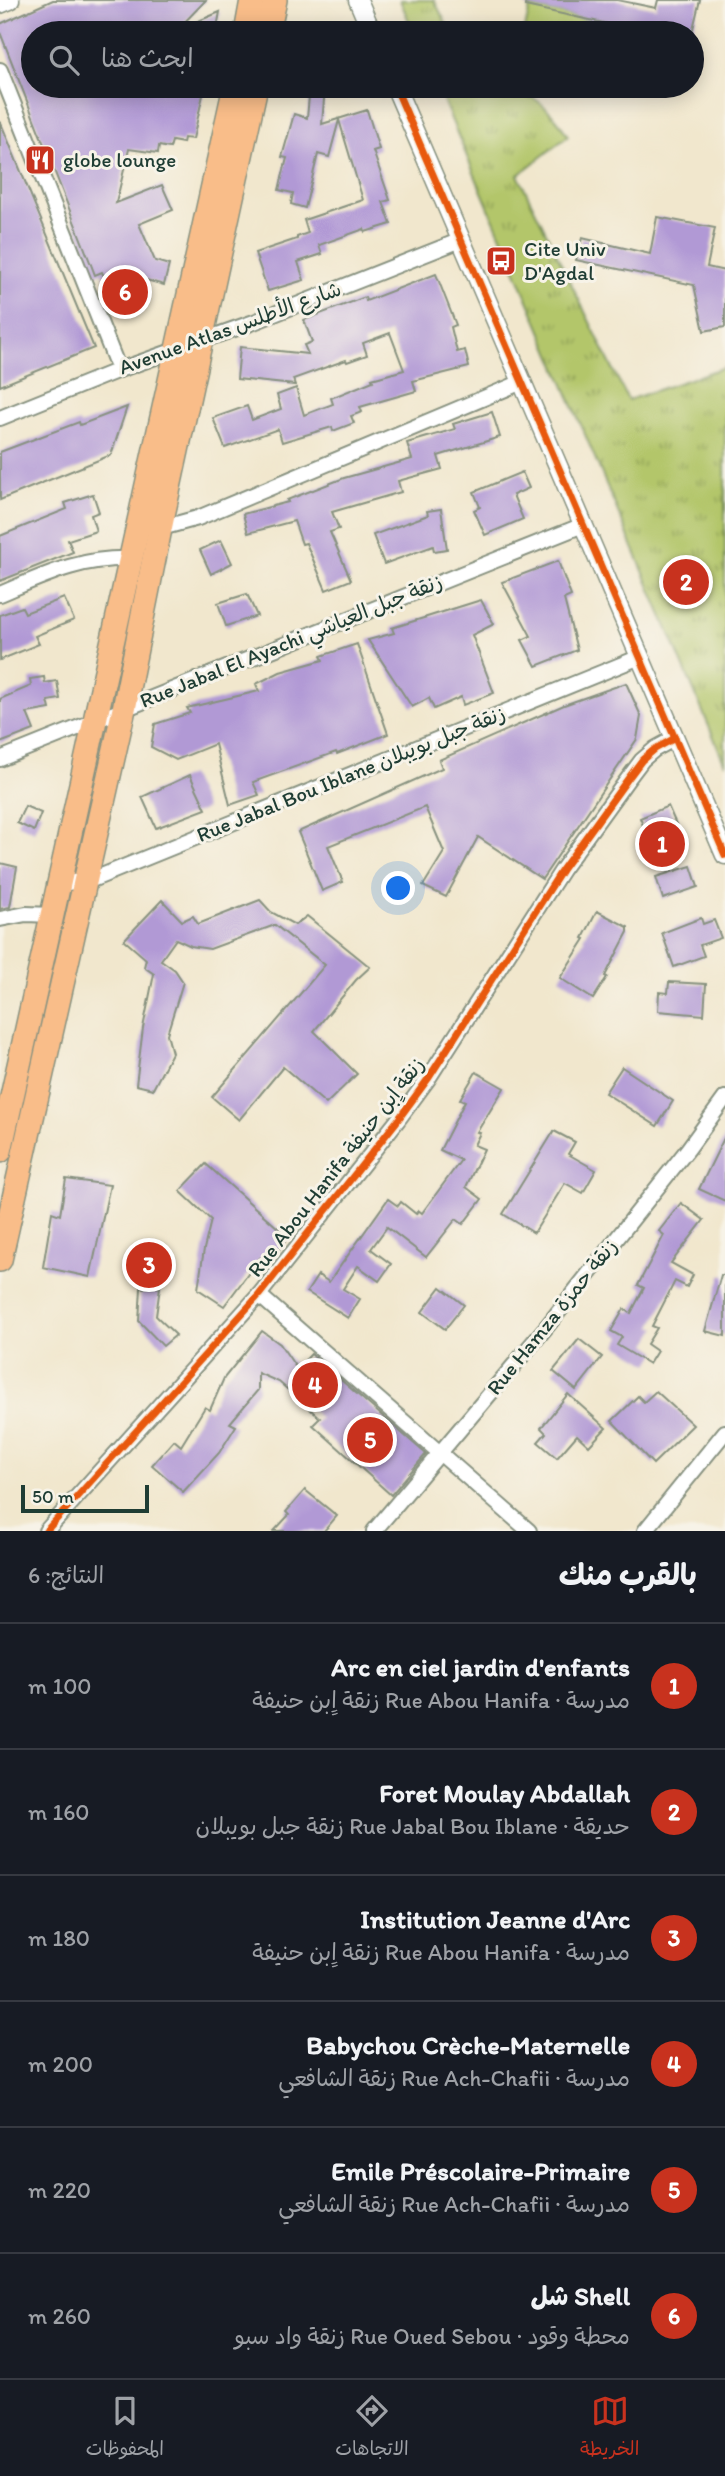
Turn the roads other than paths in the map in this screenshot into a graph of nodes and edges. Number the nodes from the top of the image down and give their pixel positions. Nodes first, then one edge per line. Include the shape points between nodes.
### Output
1 (10, 0) edge
2 (252, 0) edge
3 (275, 0) edge
4 (358, 0) edge
5 (0, 4) edge
6 (248, 21) edge
7 (271, 21) edge
8 (367, 21) edge
9 (0, 69) edge
10 (232, 98) edge
11 (253, 98) edge
12 (400, 98) edge
13 (461, 240) junction
14 (200, 340) junction
15 (178, 347) junction
16 (119, 370) junction
17 (523, 382) junction
18 (0, 418) edge
19 (583, 524) junction
20 (148, 531) junction
21 (132, 559) junction
22 (0, 594) edge
23 (640, 657) junction
24 (124, 709) junction
25 (95, 722) junction
26 (675, 738) junction
27 (0, 760) edge
28 (725, 855) edge
29 (84, 882) junction
30 (60, 884) junction
31 (52, 915) junction
32 (0, 919) edge
33 (16, 1092) edge
34 (725, 1098) edge
35 (0, 1151) edge
36 (0, 1260) edge
37 (259, 1295) junction
38 (725, 1432) edge
39 (441, 1454) junction
40 (46, 1531) edge
41 (374, 1531) edge
42 (529, 1531) edge
43 (645, 1531) edge

1 - 5 street
2 - 6 main road
3 - 7 main road
4 - 8 street
9 - 16 street
10 - 15 main road
11 - 14 main road
12 - 13 street
13 - 14 street, Avenue Atlas شارع الأطلس
13 - 17 street
14 - 15 street, Avenue Atlas شارع الأطلس
14 - 20 main road
15 - 16 street, Avenue Atlas شارع الأطلس
15 - 20 main road
16 - 18 street, Avenue Atlas شارع الأطلس
17 - 19 street
17 - 20 street via 198,518
19 - 23 street
19 - 24 street, Rue Jabal El Ayachi زنقة جبل العياشي
20 - 21 main road
20 - 24 main road
21 - 22 street via 74,564
21 - 25 main road
23 - 26 street
23 - 29 street, Rue Jabal Bou Iblane زنقة جبل بويبلان
24 - 25 street, Rue Jabal El Ayachi زنقة جبل العياشي
24 - 29 main road
25 - 27 street, Rue Jabal El Ayachi زنقة جبل العياشي
25 - 30 main road
26 - 28 street
26 - 37 street, Rue Abou Hanifa زنقة اٍبن حنيفة via 642,760 627,780 562,870 428,1079
29 - 30 street, Rue Jabal Bou Iblane زنقة جبل بويبلان
29 - 33 main road
30 - 31 main road
31 - 32 street
31 - 33 main road
33 - 35 main road
33 - 36 main road
34 - 39 street, Rue Hamza زنقة حمزة
37 - 39 street
37 - 40 street, Rue Abou Hanifa زنقة اٍبن حنيفة
38 - 43 street
39 - 41 street, Rue Hamza زنقة حمزة
39 - 42 street

